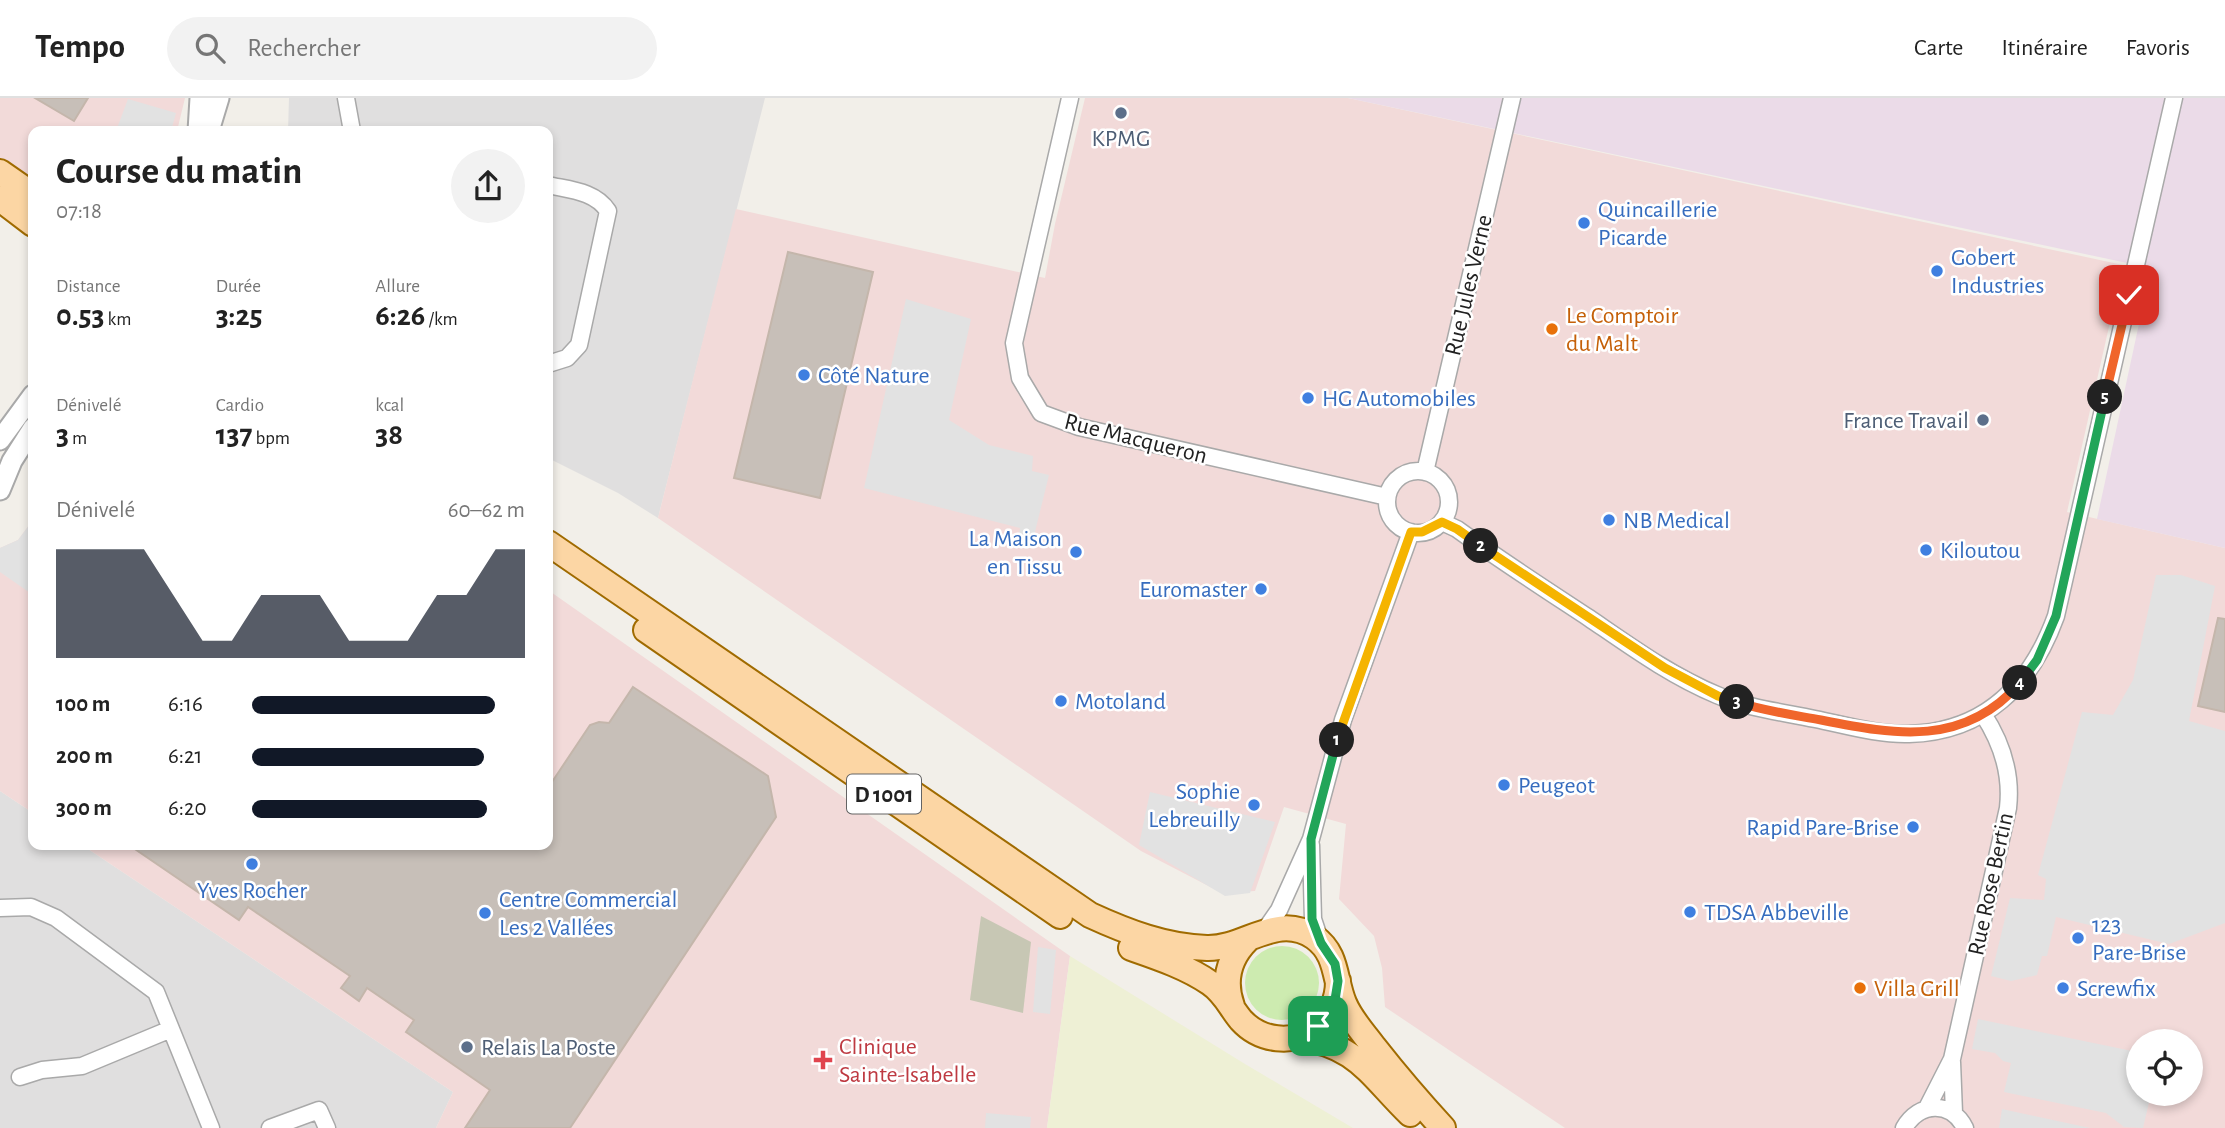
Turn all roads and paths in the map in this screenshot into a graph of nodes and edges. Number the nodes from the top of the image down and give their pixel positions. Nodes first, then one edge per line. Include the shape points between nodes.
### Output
1 (200, 98) edge
2 (219, 98) edge
3 (346, 98) edge
4 (1070, 98) edge
5 (1512, 98) edge
6 (2174, 98) edge
7 (198, 126) edge
8 (211, 126) edge
9 (351, 126) edge
10 (0, 172) edge
11 (553, 186) edge
12 (28, 192) edge
13 (0, 200) edge
14 (28, 220) edge
15 (553, 362) edge
16 (28, 402) edge
17 (28, 436) edge
18 (0, 440) edge
19 (1426, 472) junction
20 (1, 481) edge
21 (1387, 498) junction
22 (1442, 522) junction
23 (1411, 532) junction
24 (553, 546) edge
25 (553, 562) edge
26 (1983, 714) junction
27 (1311, 839) junction
28 (0, 908) edge
29 (1256, 935) junction
30 (1321, 943) junction
31 (1338, 981) junction
32 (1232, 1006) junction
33 (171, 1029) junction
34 (1295, 1037) junction
35 (1952, 1059) junction
36 (20, 1077) dead end
37 (1927, 1108) junction
38 (1954, 1113) junction
39 (211, 1128) edge
40 (270, 1128) edge
41 (327, 1128) edge
42 (1424, 1128) edge
43 (1443, 1128) edge
44 (1905, 1128) edge
45 (1965, 1128) edge

1 - 7 street
2 - 8 street
3 - 9 street
4 - 21 street, Rue Macqueron via 1014,343 1020,378 1041,413 1079,427
5 - 19 street, Rue Jules Verne
6 - 26 street via 2056,616 2025,676 2005,700
10 - 12 main road
11 - 15 street via 593,196 608,211 579,345 567,358
13 - 14 main road
16 - 18 street
17 - 20 street
19 - 21 street via 1396,479
19 - 22 street via 1441,481 1448,496
21 - 23 street via 1392,519
22 - 23 street
22 - 26 street via 1649,658 1718,696 1745,705 1907,734 1936,732
23 - 27 street via 1343,720
24 - 29 main road, D 1001 via 1090,915 1180,946 1210,948
25 - 32 main road, D 1001 via 1057,914 1209,981
26 - 35 street, Rue Rose Bertin via 2003,752 2010,792
27 - 29 street via 1279,910
27 - 30 street via 1312,919
28 - 33 street via 31,907 56,918 156,992
29 - 30 main road via 1282,928 1299,930
29 - 32 main road via 1233,957 1227,990
30 - 31 main road via 1331,956
31 - 34 main road via 1334,1006 1324,1020
31 - 43 main road via 1354,1024
32 - 34 main road via 1254,1031 1279,1039
33 - 36 street via 82,1066
33 - 39 street
34 - 42 main road via 1349,1052
35 - 37 street, Rue Rose Bertin
35 - 38 street, Rue Rose Bertin
37 - 38 street
37 - 44 street
38 - 45 street
40 - 41 street via 319,1110

